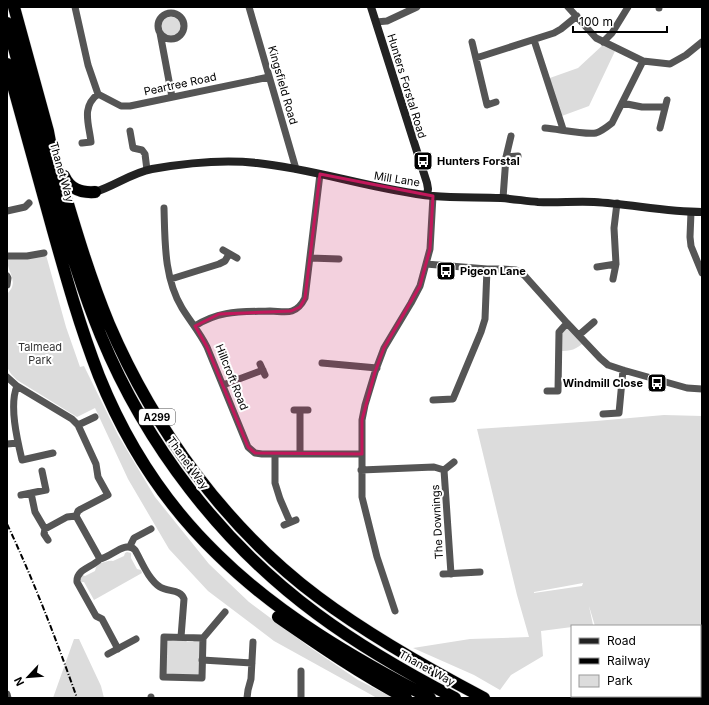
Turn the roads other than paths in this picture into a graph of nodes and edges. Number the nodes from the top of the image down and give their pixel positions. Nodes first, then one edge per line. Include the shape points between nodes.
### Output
1 (14, 7) edge
2 (75, 7) edge
3 (249, 7) edge
4 (371, 7) edge
5 (417, 7) edge
6 (568, 7) edge
7 (628, 7) edge
8 (576, 16) junction
9 (376, 22) junction
10 (7, 23) edge
11 (160, 33) dead end
12 (534, 40) junction
13 (472, 42) dead end
14 (603, 42) junction
15 (700, 48) edge
16 (476, 58) junction
17 (643, 61) junction
18 (7, 64) edge
19 (269, 77) junction
20 (7, 85) edge
21 (98, 94) junction
22 (172, 97) junction
23 (496, 102) dead end
24 (622, 103) junction
25 (23, 124) junction
26 (545, 128) dead end
27 (660, 128) dead end
28 (563, 129) junction
29 (48, 131) junction
30 (130, 131) dead end
31 (511, 136) dead end
32 (82, 143) dead end
33 (518, 156) dead end
34 (506, 157) junction
35 (147, 170) junction
36 (296, 170) junction
37 (320, 174) junction
38 (95, 192) junction
39 (430, 195) junction
40 (503, 198) junction
41 (29, 203) dead end
42 (617, 204) junction
43 (70, 208) junction
44 (164, 208) dead end
45 (7, 211) edge
46 (691, 212) junction
47 (702, 212) edge
48 (223, 250) dead end
49 (44, 253) dead end
50 (230, 254) junction
51 (7, 256) edge
52 (237, 258) dead end
53 (310, 258) junction
54 (338, 259) dead end
55 (426, 264) junction
56 (616, 264) junction
57 (597, 267) dead end
58 (487, 269) junction
59 (702, 273) edge
60 (7, 276) edge
61 (171, 279) junction
62 (614, 279) dead end
63 (7, 286) edge
64 (594, 322) dead end
65 (567, 323) junction
66 (195, 326) junction
67 (580, 335) junction
68 (322, 363) dead end
69 (377, 368) junction
70 (263, 370) dead end
71 (623, 370) junction
72 (7, 379) edge
73 (223, 385) junction
74 (17, 386) junction
75 (702, 389) edge
76 (547, 392) dead end
77 (433, 400) dead end
78 (301, 410) dead end
79 (603, 414) dead end
80 (95, 417) dead end
81 (78, 425) junction
82 (18, 443) junction
83 (7, 444) edge
84 (53, 453) dead end
85 (275, 454) junction
86 (300, 454) junction
87 (362, 454) junction
88 (39, 456) junction
89 (454, 462) dead end
90 (361, 470) junction
91 (444, 470) junction
92 (31, 493) junction
93 (21, 495) dead end
94 (76, 516) junction
95 (290, 522) dead end
96 (45, 529) junction
97 (151, 529) dead end
98 (48, 540) dead end
99 (130, 546) junction
100 (218, 556) junction
101 (100, 558) junction
102 (480, 572) dead end
103 (394, 611) dead end
104 (225, 612) dead end
105 (181, 638) junction
106 (203, 638) junction
107 (136, 639) dead end
108 (253, 642) dead end
109 (118, 649) junction
110 (108, 654) dead end
111 (202, 660) junction
112 (252, 663) junction
113 (301, 671) dead end
114 (7, 694) edge
115 (8, 698) edge
116 (247, 698) edge
117 (301, 698) edge
118 (406, 698) edge
119 (430, 698) edge
120 (455, 698) edge
121 (484, 698) edge

1 - 29 highway, A299
2 - 21 street via 88,65
3 - 19 street, Kingsfield Road
4 - 9 street, Hunters Forstal Road
5 - 9 street via 387,21
6 - 8 street
7 - 14 street
8 - 12 street via 558,31
8 - 14 street
9 - 39 street, Hunters Forstal Road
10 - 120 highway, Thanet Way / A299 via 80,282 114,366 145,424 184,482 208,512 279,584 318,616 360,644
11 - 22 street
12 - 16 street
12 - 28 street
13 - 16 street
14 - 17 street
15 - 17 street via 670,64
16 - 23 street via 487,105
17 - 24 street
18 - 25 highway, A299
19 - 22 street, Peartree Road
19 - 36 street, Kingsfield Road
20 - 25 highway
21 - 22 street, Peartree Road via 121,106
21 - 32 street via 91,100 87,110 91,142
24 - 27 street via 642,107 666,103
24 - 28 street via 612,123 597,133
25 - 100 highway, A299 via 72,299 90,353 113,408 133,447 152,476 184,519
26 - 28 street
29 - 38 highway via 68,184 80,191
29 - 43 highway, A299
30 - 35 street via 133,148 142,150 145,154
31 - 34 street
33 - 34 street
34 - 40 street
35 - 36 street, Mill Lane via 208,162 256,163
35 - 38 street, Mill Lane
36 - 37 street, Mill Lane
37 - 39 street, Mill Lane via 365,185
37 - 53 street
38 - 43 highway via 78,198
39 - 40 street, Mill Lane
39 - 55 street via 432,232
40 - 42 street, Mill Lane via 539,202
41 - 45 street via 25,207
42 - 46 street, Mill Lane
42 - 56 street via 614,228
43 - 121 highway, A299 via 109,324 132,373 178,449 227,512 248,535 317,596 389,645
44 - 61 street, Hillcroft Road via 165,253
46 - 47 street, Mill Lane
46 - 59 street via 691,246
48 - 50 street
49 - 51 street
50 - 52 street
50 - 61 street via 219,264
53 - 54 street
53 - 66 street via 306,298 300,307 292,311 219,314
55 - 58 street
55 - 69 street via 420,286 384,348
56 - 57 street
56 - 62 street
58 - 65 street via 516,270 524,275
58 - 77 street via 485,319 481,332 453,398
60 - 63 street
61 - 66 street, Hillcroft Road via 174,293 182,309
64 - 67 street
65 - 67 street
65 - 76 street via 559,332 558,391
66 - 73 street, Hillcroft Road via 208,347
67 - 71 street via 608,365
68 - 69 street
69 - 87 street via 362,420
70 - 73 street
71 - 75 street via 687,388
71 - 79 street via 619,413
72 - 74 street
73 - 85 street, Hillcroft Road via 248,447 255,453
74 - 81 street
74 - 82 street via 13,405
78 - 86 street
80 - 81 street
81 - 94 street via 96,464 98,477 108,495 78,511
82 - 83 street
82 - 88 street via 22,460
84 - 88 street
85 - 86 street, Hillcroft Road
85 - 95 street via 275,483
86 - 87 street, Hillcroft Road
87 - 90 street
88 - 92 street via 46,490
89 - 91 street, The Downings
90 - 91 street, The Downings via 434,467
90 - 103 street via 365,511
91 - 102 street, The Downings via 447,574
92 - 93 street
92 - 96 street via 35,512
94 - 96 street via 66,517
94 - 101 street
96 - 98 street via 44,534
97 - 99 street via 134,538
99 - 101 street
99 - 105 street via 136,550 158,586 183,596
100 - 118 highway, A299 via 224,569 275,614 360,673
100 - 119 highway, A299 via 262,594 299,621
101 - 109 street via 79,573 76,579
104 - 106 street
105 - 106 street
105 - 111 street via 164,637 163,677 202,678
106 - 111 street
107 - 109 street
108 - 112 street
109 - 110 street
111 - 112 street
112 - 116 street
113 - 117 street
114 - 115 street

